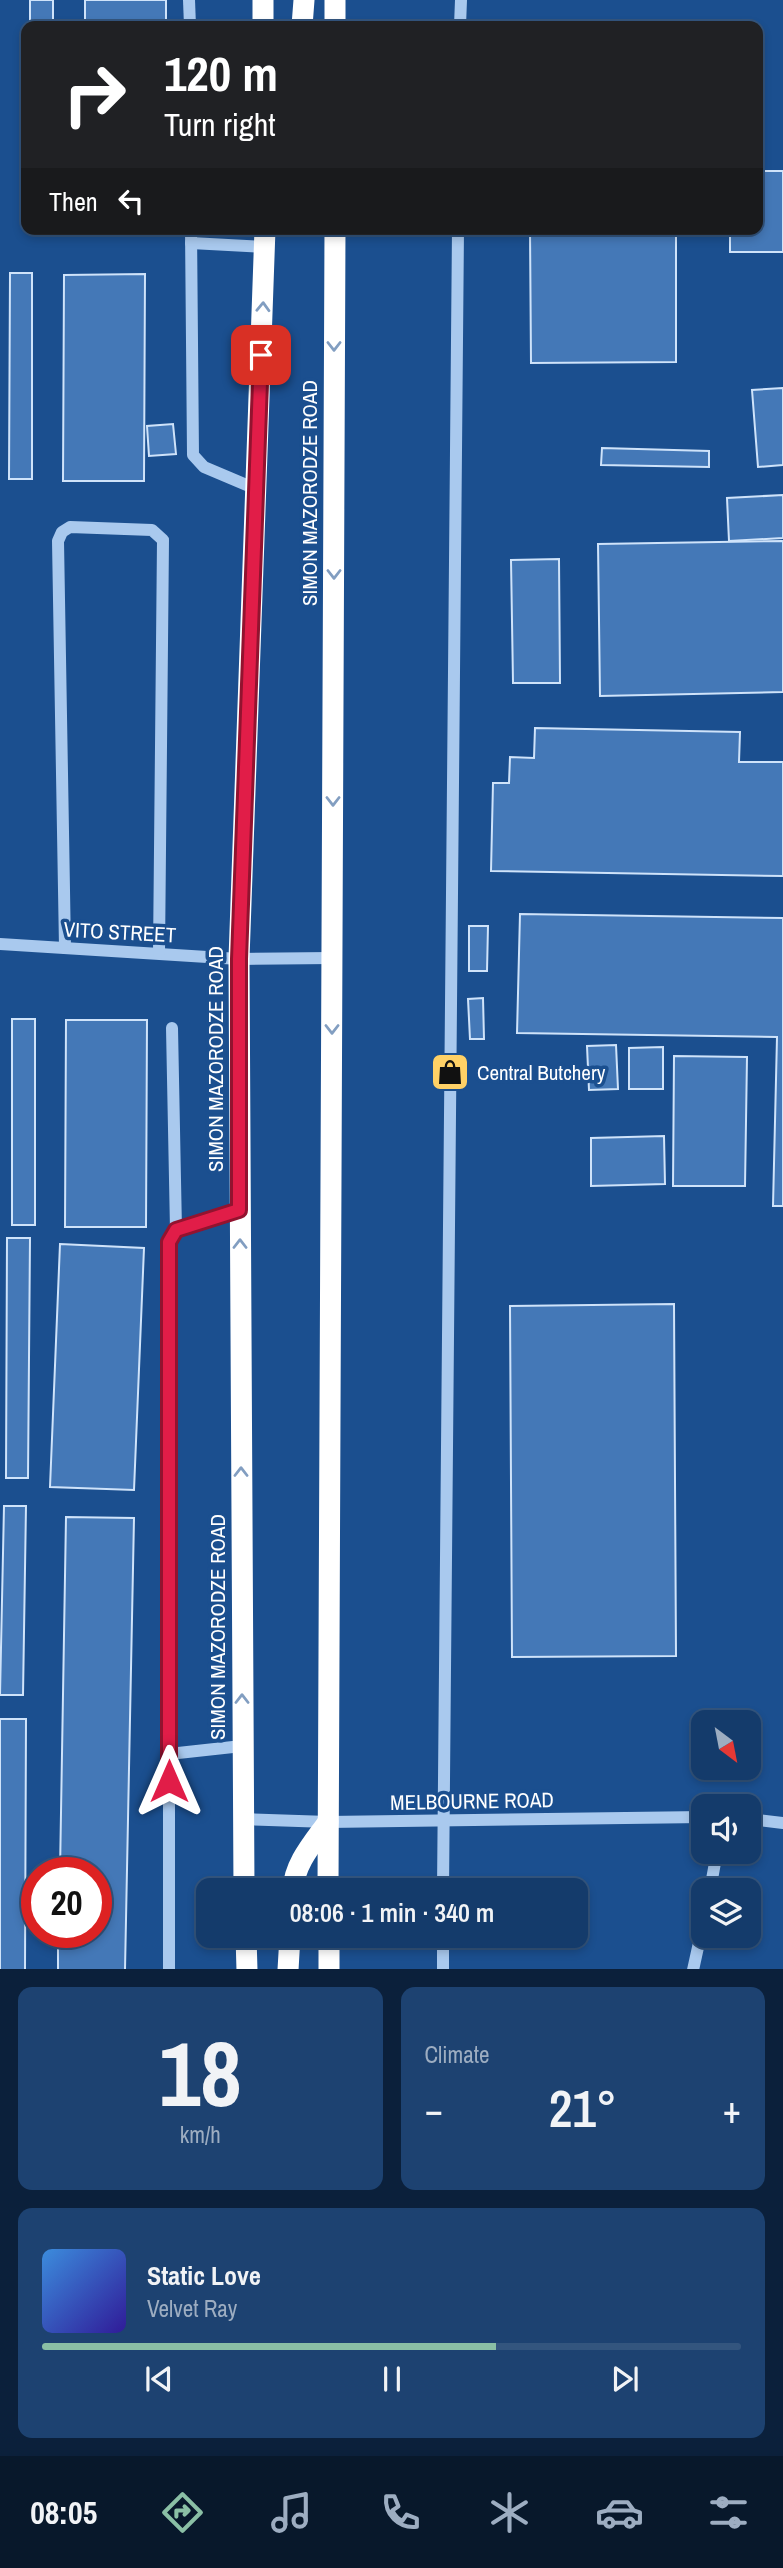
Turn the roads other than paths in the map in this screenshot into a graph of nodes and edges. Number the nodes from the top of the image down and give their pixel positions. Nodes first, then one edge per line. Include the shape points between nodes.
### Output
1 (190, 0) edge
2 (262, 0) edge
3 (304, 0) edge
4 (335, 0) edge
5 (461, 0) edge
6 (190, 21) edge
7 (263, 21) edge
8 (302, 21) edge
9 (335, 21) edge
10 (460, 21) edge
11 (191, 235) edge
12 (268, 235) edge
13 (335, 235) edge
14 (458, 235) edge
15 (191, 243) junction
16 (256, 489) junction
17 (0, 944) edge
18 (65, 948) junction
19 (159, 953) junction
20 (332, 958) junction
21 (239, 959) junction
22 (172, 1028) dead end
23 (239, 1210) junction
24 (176, 1230) junction
25 (242, 1746) junction
26 (169, 1754) junction
27 (691, 1817) edge
28 (241, 1819) junction
29 (443, 1820) junction
30 (761, 1820) edge
31 (328, 1822) junction
32 (783, 1823) edge
33 (243, 1878) edge
34 (293, 1878) edge
35 (328, 1878) edge
36 (443, 1878) edge
37 (246, 1948) edge
38 (289, 1948) edge
39 (328, 1948) edge
40 (443, 1948) edge
41 (698, 1948) edge
42 (169, 1969) edge
43 (247, 1969) edge
44 (288, 1969) edge
45 (329, 1969) edge
46 (443, 1969) edge
47 (693, 1969) edge

1 - 6 street
2 - 7 highway
3 - 8 highway
4 - 9 highway
5 - 10 street
11 - 15 street
12 - 15 street
16 -> 12 highway, SIMON MAZORODZE ROAD
13 -> 20 highway, SIMON MAZORODZE ROAD
14 - 29 street
15 - 16 street via 193,455 204,467
16 - 21 highway, SIMON MAZORODZE ROAD
17 - 18 street, VITO STREET
18 - 19 street, VITO STREET
18 - 19 street via 58,541 70,527 152,530 163,540
19 - 21 street, VITO STREET
20 - 21 street, VITO STREET
20 -> 31 highway, SIMON MAZORODZE ROAD
21 - 23 highway, SIMON MAZORODZE ROAD
22 - 24 street
23 - 24 street
25 -> 23 highway, SIMON MAZORODZE ROAD
24 - 26 street via 169,1242
25 - 26 street
25 - 28 highway, SIMON MAZORODZE ROAD
26 - 42 street
27 - 29 street, MELBOURNE ROAD
28 - 31 street, MELBOURNE ROAD
28 - 33 highway, SIMON MAZORODZE ROAD
29 - 31 street, MELBOURNE ROAD
29 - 36 street
30 - 32 street
31 - 34 highway
31 - 35 highway, SIMON MAZORODZE ROAD
37 - 43 highway
38 - 44 highway
39 - 45 highway
40 - 46 street
41 - 47 street

